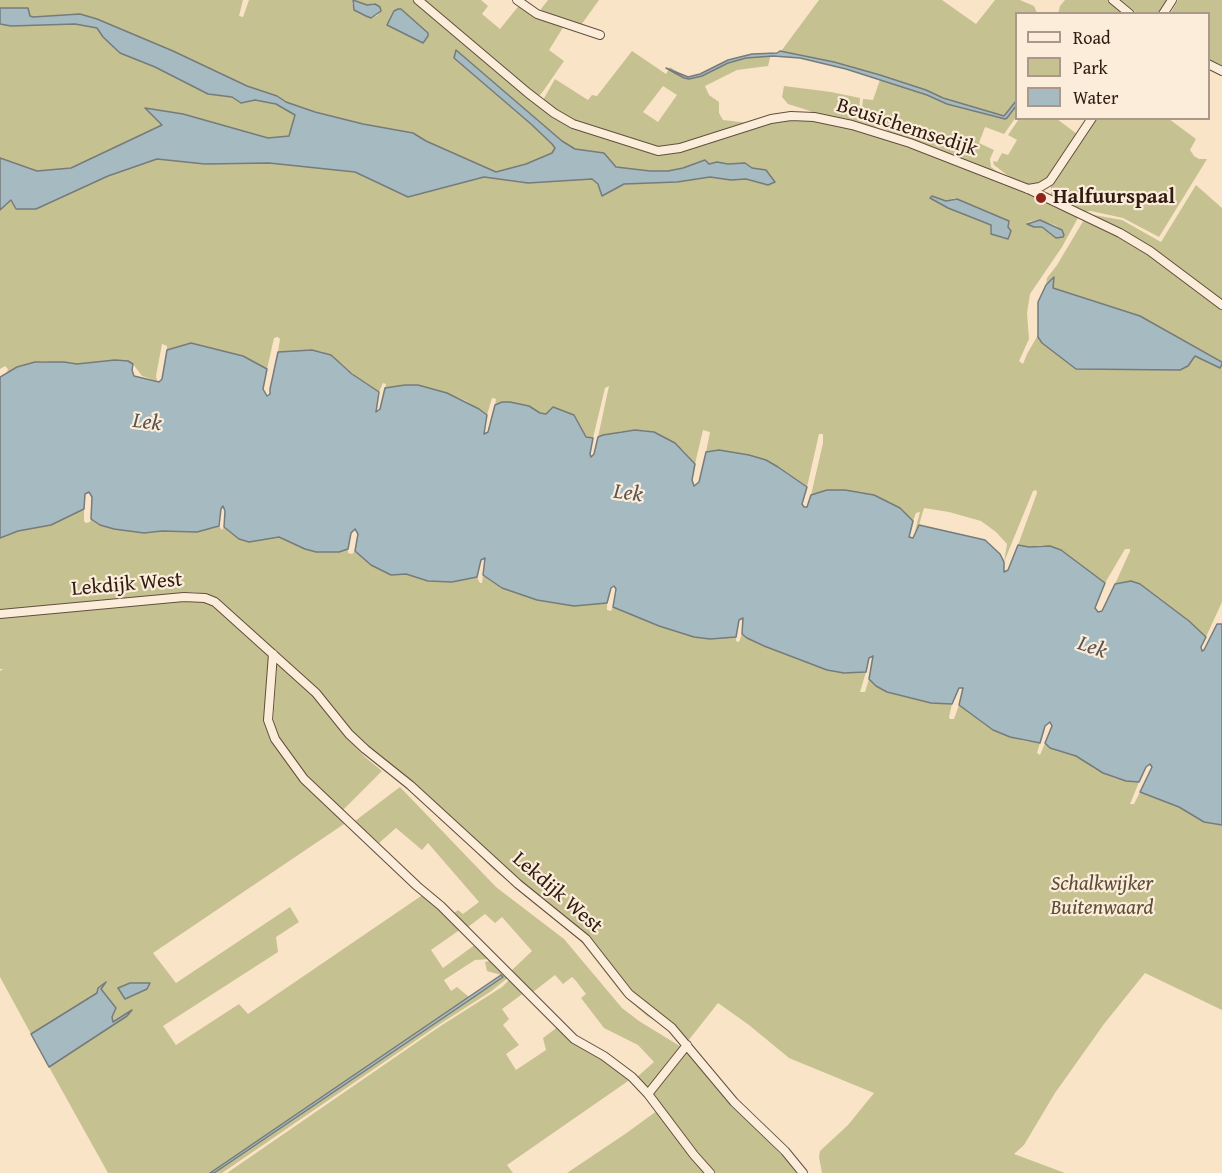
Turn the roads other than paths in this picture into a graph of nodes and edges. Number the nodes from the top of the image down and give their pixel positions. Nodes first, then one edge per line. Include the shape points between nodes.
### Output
1 (418, 0) edge
2 (518, 0) edge
3 (1113, 0) edge
4 (1128, 12) edge
5 (600, 35) dead end
6 (1091, 120) edge
7 (1050, 181) junction
8 (1028, 189) junction
9 (1056, 204) junction
10 (1222, 305) edge
11 (0, 614) edge
12 (273, 654) junction
13 (687, 1045) junction
14 (648, 1094) junction
15 (710, 1173) edge
16 (803, 1173) edge

1 - 8 street, Beusichemsedijk via 554,113 573,124 658,151 680,148 771,118 814,117 852,124 910,143
2 - 5 street via 537,14
3 - 4 street
6 - 7 street
7 - 8 street
7 - 9 street via 1049,192
8 - 9 street, Beusichemsedijk
9 - 10 street, Beusichemsedijk via 1134,241
11 - 12 street, Lekdijk West via 197,597 215,602
12 - 13 street, Lekdijk West via 316,693 365,749 586,939 628,994 672,1028
12 - 14 street via 268,720 304,780 441,906 574,1039 604,1056
13 - 14 street
13 - 16 street, Lekdijk West via 734,1102
14 - 15 street

